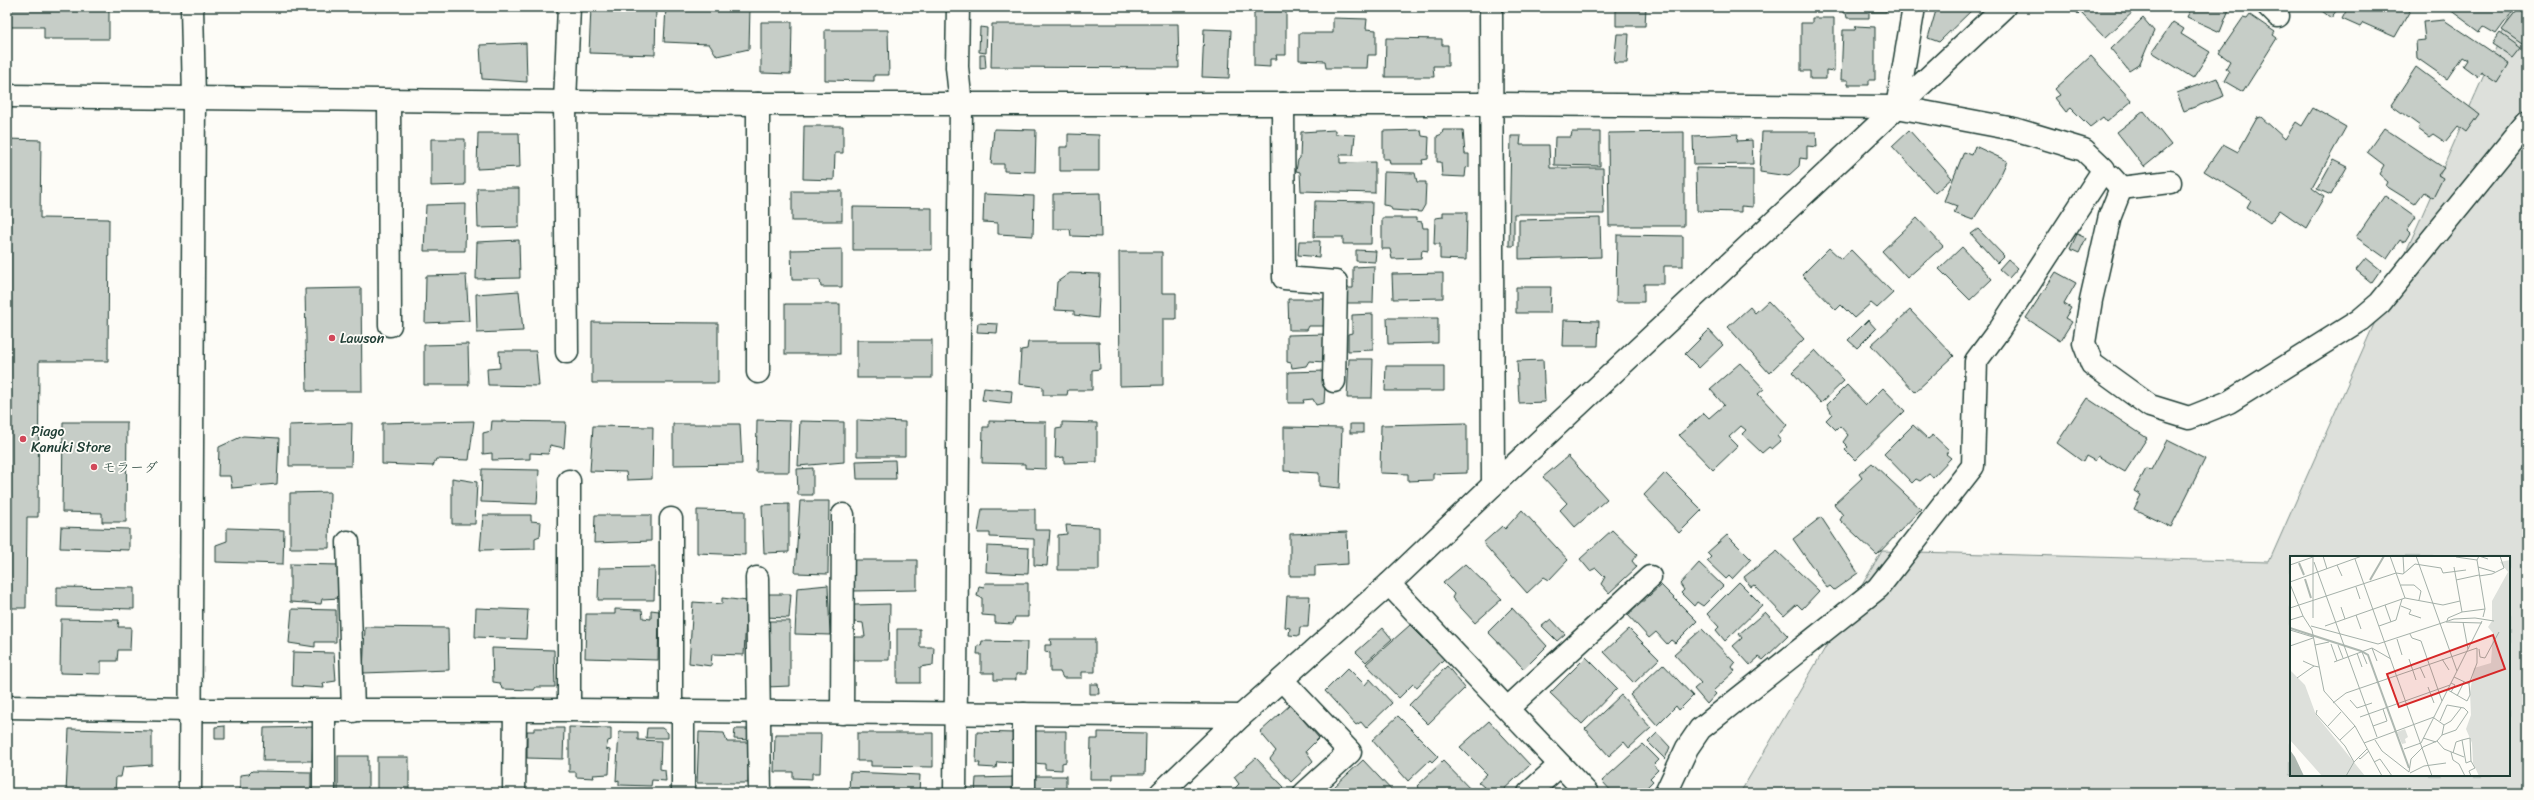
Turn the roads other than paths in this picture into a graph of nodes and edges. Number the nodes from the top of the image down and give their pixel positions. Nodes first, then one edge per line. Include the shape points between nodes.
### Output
1 (192, 7) edge
2 (569, 7) edge
3 (958, 7) edge
4 (1491, 7) edge
5 (1914, 7) edge
6 (2004, 7) edge
7 (7, 96) edge
8 (194, 99) junction
9 (389, 101) junction
10 (565, 102) junction
11 (758, 104) junction
12 (1283, 104) junction
13 (1490, 104) junction
14 (961, 105) junction
15 (1897, 107) junction
16 (2527, 122) edge
17 (2104, 169) junction
18 (2170, 182) dead end
19 (2121, 188) junction
20 (390, 325) dead end
21 (567, 352) dead end
22 (758, 372) dead end
23 (1334, 381) dead end
24 (569, 481) dead end
25 (1493, 485) junction
26 (843, 515) dead end
27 (671, 519) dead end
28 (348, 542) dead end
29 (1650, 577) dead end
30 (757, 578) dead end
31 (1390, 584) junction
32 (1283, 681) junction
33 (7, 707) edge
34 (1508, 708) junction
35 (191, 710) junction
36 (515, 710) junction
37 (569, 710) junction
38 (324, 711) junction
39 (353, 711) junction
40 (677, 711) junction
41 (760, 712) junction
42 (842, 713) junction
43 (956, 714) junction
44 (1024, 714) junction
45 (1241, 716) junction
46 (1560, 765) junction
47 (190, 793) edge
48 (324, 793) edge
49 (514, 793) edge
50 (682, 793) edge
51 (760, 793) edge
52 (955, 793) edge
53 (1024, 793) edge
54 (1161, 793) edge
55 (1305, 793) edge
56 (1529, 793) edge
57 (1587, 793) edge
58 (1666, 793) edge

1 - 8 street
2 - 10 street
3 - 14 street via 957,67
4 - 13 street
5 - 15 street
6 - 15 street
7 - 8 street
8 - 9 street
8 - 35 street
9 - 10 street
9 - 20 street
10 - 11 street
10 - 21 street
11 - 14 street
11 - 22 street
12 - 13 street
12 - 14 street
12 - 23 street via 1284,278 1336,282
13 - 15 street
13 - 25 street
14 - 43 street
15 - 17 street via 2014,129 2084,150
15 - 25 street
16 - 19 street via 2375,307 2360,320 2228,402 2189,418 2150,406 2113,381 2092,364 2084,343 2110,216
17 - 19 street
17 - 58 street via 1976,361 1973,466 1878,588 1700,729 1687,748
18 - 19 street
24 - 37 street
25 - 31 street
26 - 42 street
27 - 40 street
28 - 39 street
29 - 34 street
30 - 41 street
31 - 32 street
31 - 34 street
32 - 45 street
32 - 55 street via 1350,752
33 - 35 street
34 - 46 street
35 - 38 street
35 - 47 street
36 - 37 street
36 - 39 street
36 - 49 street
37 - 40 street
38 - 39 street
38 - 48 street
40 - 41 street
40 - 50 street
41 - 42 street
41 - 51 street
42 - 43 street
43 - 44 street
43 - 52 street
44 - 45 street
44 - 53 street
45 - 54 street
46 - 56 street
46 - 57 street

